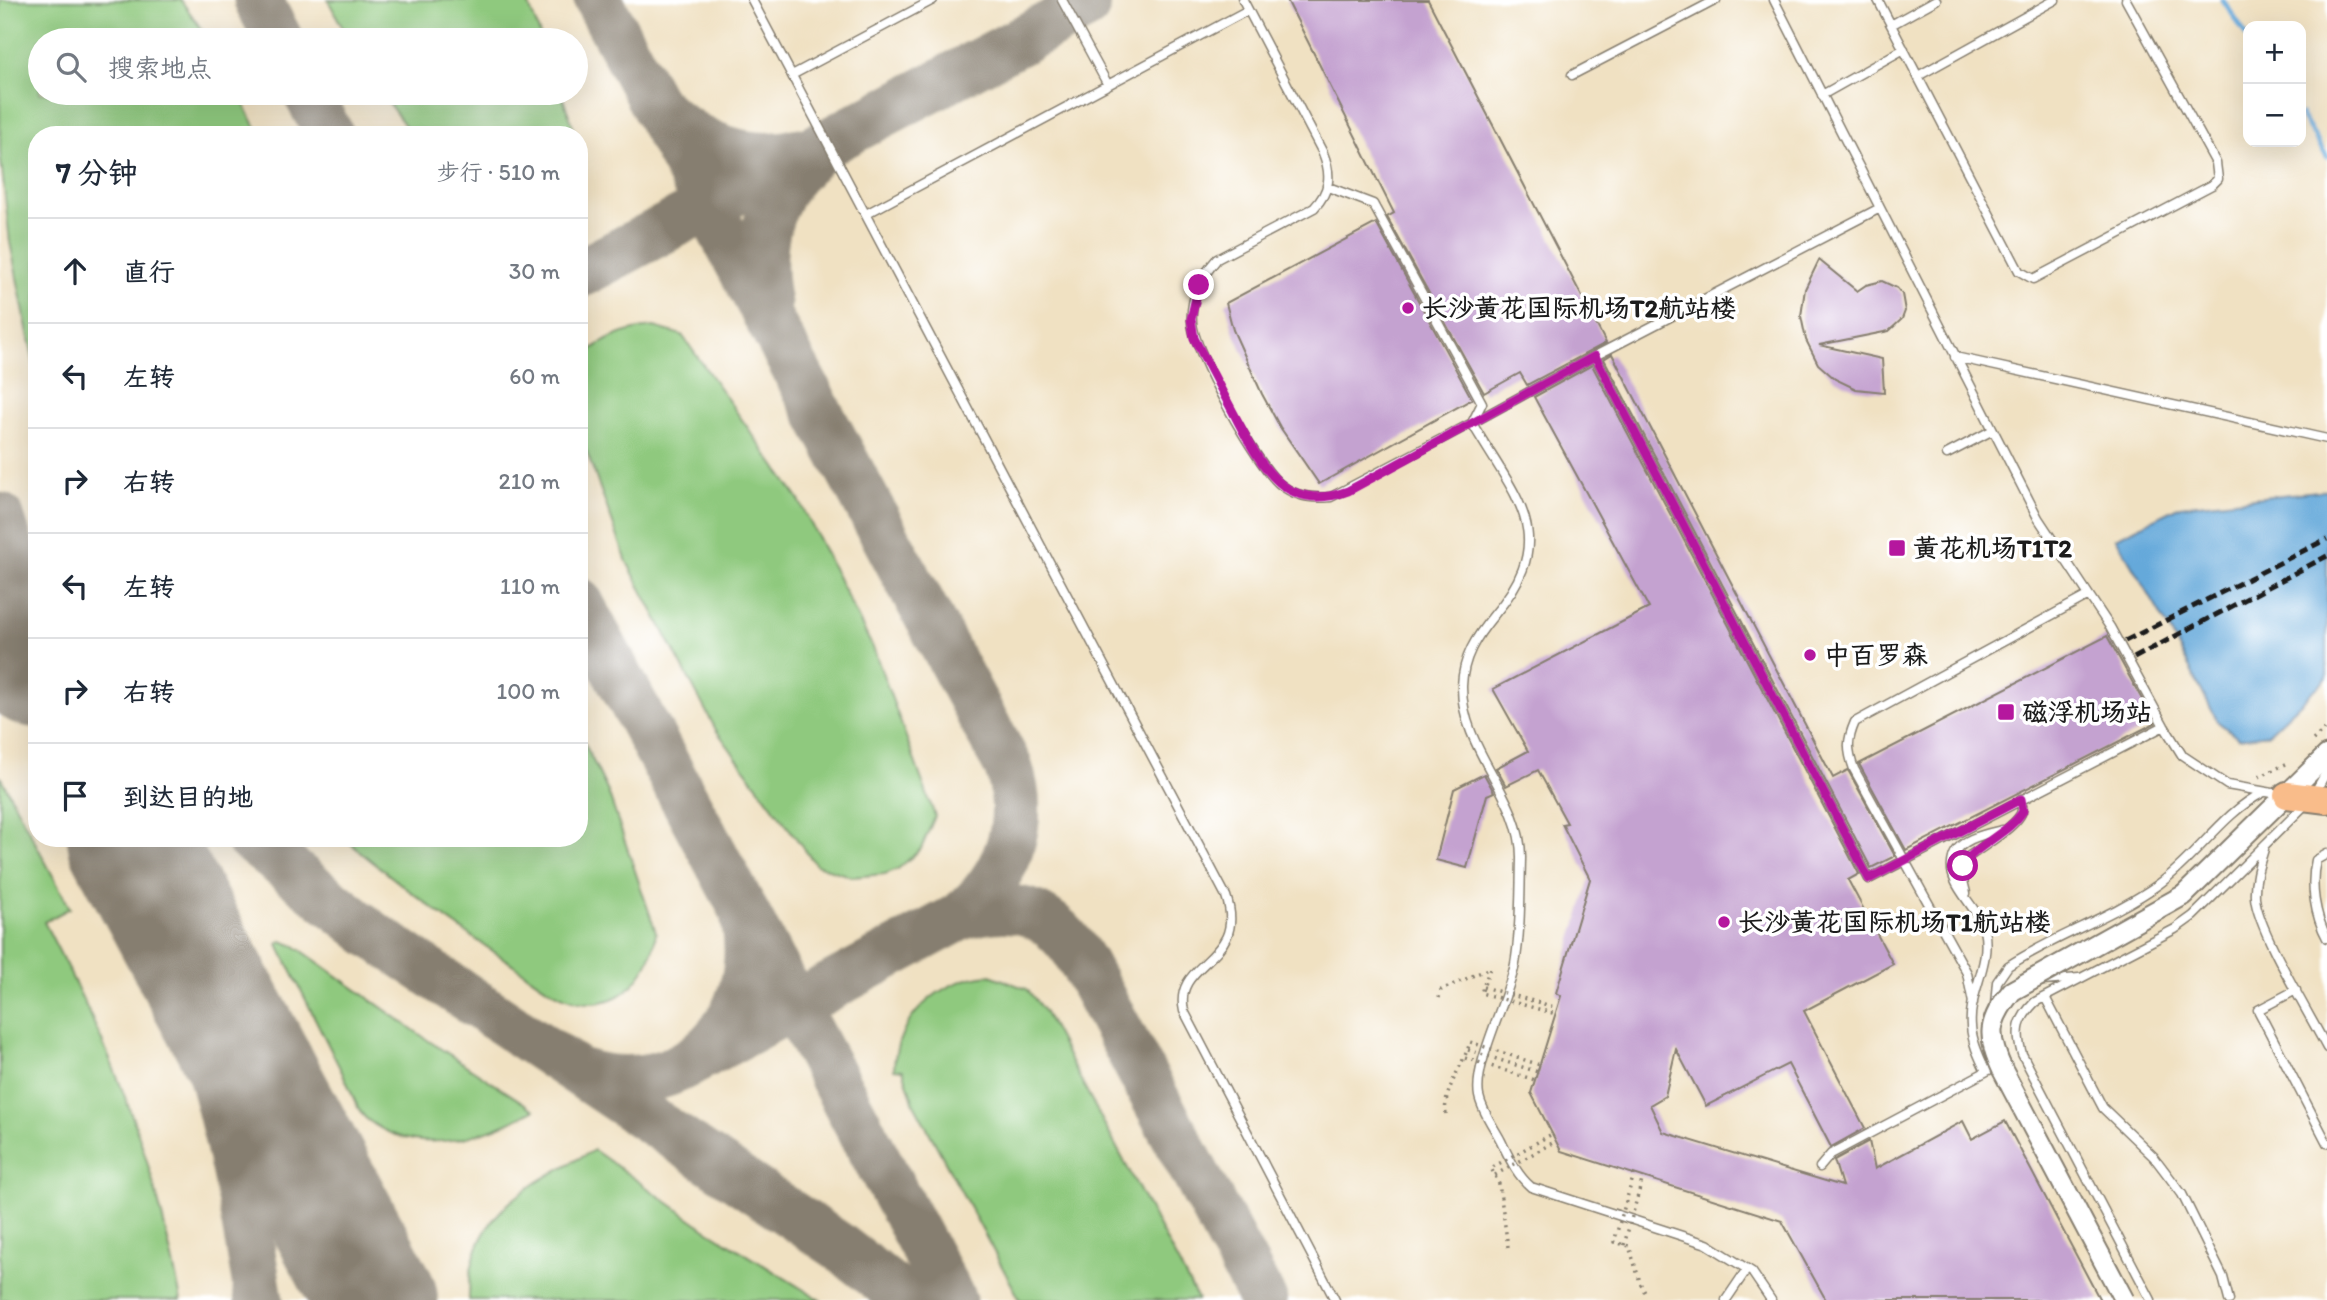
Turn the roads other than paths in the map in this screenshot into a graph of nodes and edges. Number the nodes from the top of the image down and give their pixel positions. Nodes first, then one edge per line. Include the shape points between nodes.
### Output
1 (752, 0) edge
2 (933, 0) edge
3 (1062, 0) edge
4 (1243, 0) edge
5 (1716, 0) edge
6 (1774, 0) edge
7 (1878, 0) edge
8 (1936, 0) edge
9 (2055, 0) edge
10 (2126, 0) edge
11 (1248, 10) junction
12 (1891, 25) junction
13 (1904, 49) junction
14 (792, 75) junction
15 (1572, 75) dead end
16 (1918, 76) junction
17 (1108, 85) junction
18 (1822, 95) junction
19 (1328, 187) junction
20 (1880, 208) junction
21 (866, 214) junction
22 (1595, 356) junction
23 (1955, 357) junction
24 (1472, 423) junction
25 (1993, 430) junction
26 (2327, 439) edge
27 (1947, 454) dead end
28 (2089, 595) junction
29 (2164, 726) junction
30 (2327, 755) edge
31 (2327, 771) edge
32 (2297, 797) edge
33 (2021, 799) junction
34 (2002, 830) junction
35 (2265, 846) junction
36 (2327, 854) edge
37 (1904, 860) junction
38 (1968, 899) junction
39 (2327, 938) edge
40 (2082, 978) junction
41 (2297, 990) junction
42 (2045, 997) junction
43 (1973, 1003) junction
44 (1995, 1034) junction
45 (2327, 1048) edge
46 (1986, 1071) junction
47 (1996, 1071) junction
48 (2327, 1143) edge
49 (1819, 1167) dead end
50 (1747, 1269) junction
51 (1335, 1300) edge
52 (1726, 1300) edge
53 (1771, 1300) edge
54 (2118, 1300) edge
55 (2124, 1300) edge
56 (2132, 1300) edge
57 (2151, 1300) edge
58 (2230, 1300) edge

1 - 14 lane
2 - 14 lane
3 - 17 lane
4 - 11 lane
5 - 15 lane
6 - 18 lane
7 - 12 lane
8 - 12 lane
9 - 16 lane
10 - 16 lane via 2216,163 2218,179 2040,277 2033,279 2019,271
11 - 17 lane
11 - 19 lane via 1323,153
12 - 13 lane
13 - 16 lane
13 - 18 lane
14 - 21 lane
17 - 21 lane
18 - 20 lane
19 - 24 lane via 1373,204 1482,403
19 - 24 lane via 1314,208 1217,259 1206,271 1194,300 1194,338 1257,457 1280,485 1297,494 1331,497
20 - 22 lane
20 - 23 lane
21 - 51 lane via 1226,896 1231,926 1217,952 1190,977 1182,994 1184,1011
22 - 24 lane
22 - 37 lane via 1869,879
23 - 25 lane
23 - 26 lane
24 - 50 lane via 1519,506 1529,545 1520,582 1476,638 1464,673 1463,703 1470,732 1512,817 1521,856 1514,967 1478,1081 1482,1104 1514,1167 1531,1187 1707,1244
25 - 27 lane
25 - 28 lane via 2038,518
28 - 29 lane
28 - 37 lane via 1856,722 1848,752
29 - 32 lane via 2182,755 2227,785
29 - 33 lane
30 - 32 street
31 - 32 lane
32 - 35 lane
32 - 44 lane via 2247,800 2148,892 2008,966 1997,982
32 - 55 street, bridge via 2184,895 2012,991 1992,1026 1991,1044 2003,1071
33 - 34 lane via 2023,811
33 - 37 lane
34 - 38 lane via 1968,857 1962,877
34 - 38 lane via 1983,834 1955,851 1952,873
35 - 40 lane via 2175,929
35 - 41 lane via 2255,898 2262,923
36 - 39 lane via 2316,860 2314,869 2316,919
37 - 43 lane via 1967,973
38 - 43 lane via 1984,930 1985,951
40 - 42 lane
40 - 44 lane via 2047,979 2030,987 2013,1000
41 - 45 lane
41 - 48 lane via 2258,1010
42 - 57 lane via 2017,1026 2022,1054
42 - 58 lane via 2103,1108 2154,1157 2182,1194 2224,1277
43 - 46 lane via 1973,1041
44 - 47 lane
44 - 56 lane via 2006,1066
46 - 47 lane
46 - 49 lane via 1831,1154
47 - 54 lane
50 - 52 lane
50 - 53 lane

